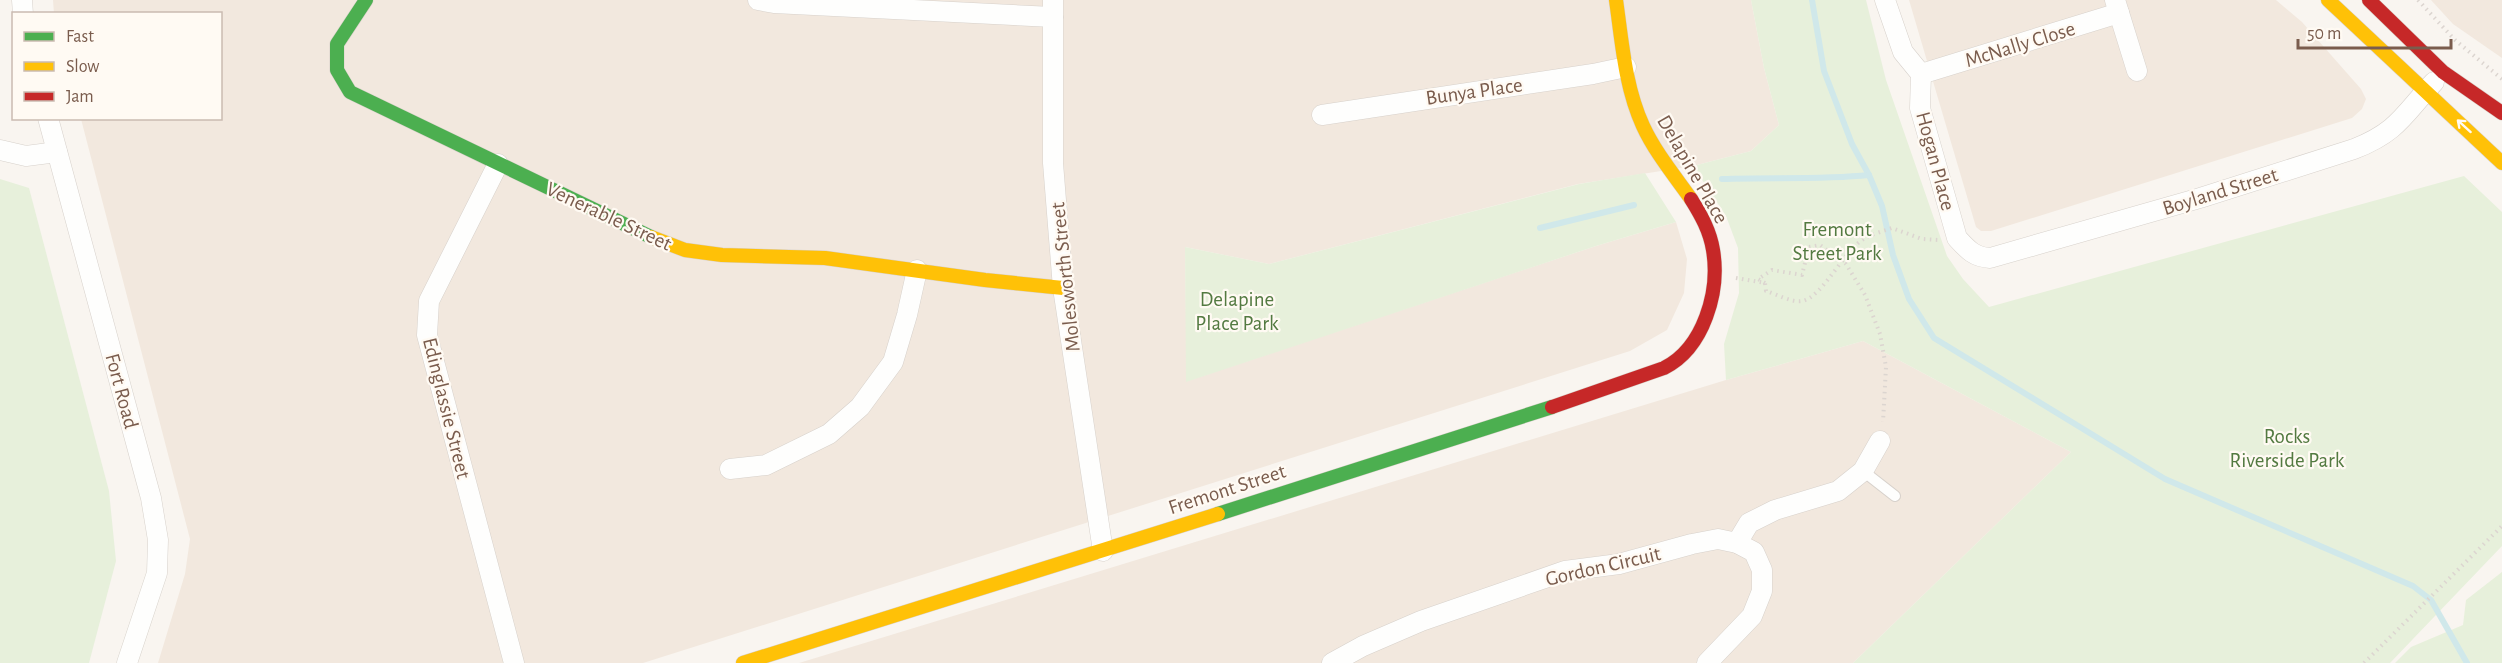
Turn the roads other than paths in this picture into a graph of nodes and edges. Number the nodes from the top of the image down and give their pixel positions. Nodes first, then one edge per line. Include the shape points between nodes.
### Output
1 (366, 0) edge
2 (758, 0) edge
3 (1616, 0) edge
4 (1885, 0) edge
5 (2328, 0) edge
6 (2369, 0) edge
7 (2117, 7) edge
8 (1053, 8) edge
9 (1626, 67) junction
10 (2137, 71) dead end
11 (2443, 72) junction
12 (1921, 74) junction
13 (2425, 91) junction
14 (2502, 113) edge
15 (1322, 115) dead end
16 (49, 120) edge
17 (0, 150) edge
18 (57, 152) junction
19 (2502, 163) edge
20 (498, 164) junction
21 (1964, 246) joint
22 (917, 270) junction
23 (1063, 288) junction
24 (1704, 324) joint
25 (1880, 441) road end
26 (730, 469) dead end
27 (1863, 471) junction
28 (1895, 496) dead end
29 (1737, 543) junction
30 (1103, 551) junction
31 (127, 663) edge
32 (513, 663) edge
33 (743, 663) edge
34 (1332, 663) edge
35 (1707, 663) edge

1 - 20 street, Venerable Street via 338,44 337,70 350,92
2 - 8 street
3 - 9 street, Delapine Place
4 - 12 street via 1903,52
5 - 13 street
6 - 11 street
7 - 10 street, McNally Close
7 - 12 street, McNally Close
8 - 23 street, Molesworth Street via 1053,163
9 - 15 street, Bunya Place
9 - 24 street, Delapine Place via 1641,121 1654,150 1700,213 1712,244 1715,277
11 - 13 street, Boyland Street
11 - 14 street
12 - 21 street, Hogan Place via 1920,108
19 -> 13 street
13 - 21 street, Boyland Street via 2391,130 2354,149 1990,258 1978,258
16 - 18 street, Fort Road
17 - 18 street via 26,156
18 - 31 street, Fort Road via 151,498 158,540 157,573
20 - 22 street, Venerable Street via 686,250 825,258
20 - 32 street, Edinglassie Street via 429,301 427,335
22 - 23 street, Venerable Street
22 - 26 street via 893,362 861,407 829,434 766,465
23 - 30 street, Molesworth Street
24 - 30 street, Fremont Street via 1678,360 1634,380
25 - 27 street
27 - 28 lane
27 - 29 street via 1838,491 1775,510 1749,523
29 - 34 street, Gordon Circuit via 1718,539 1619,564 1565,571 1421,621
29 - 35 street via 1754,552 1762,570 1762,591 1752,616
30 - 33 street, Fremont Street

